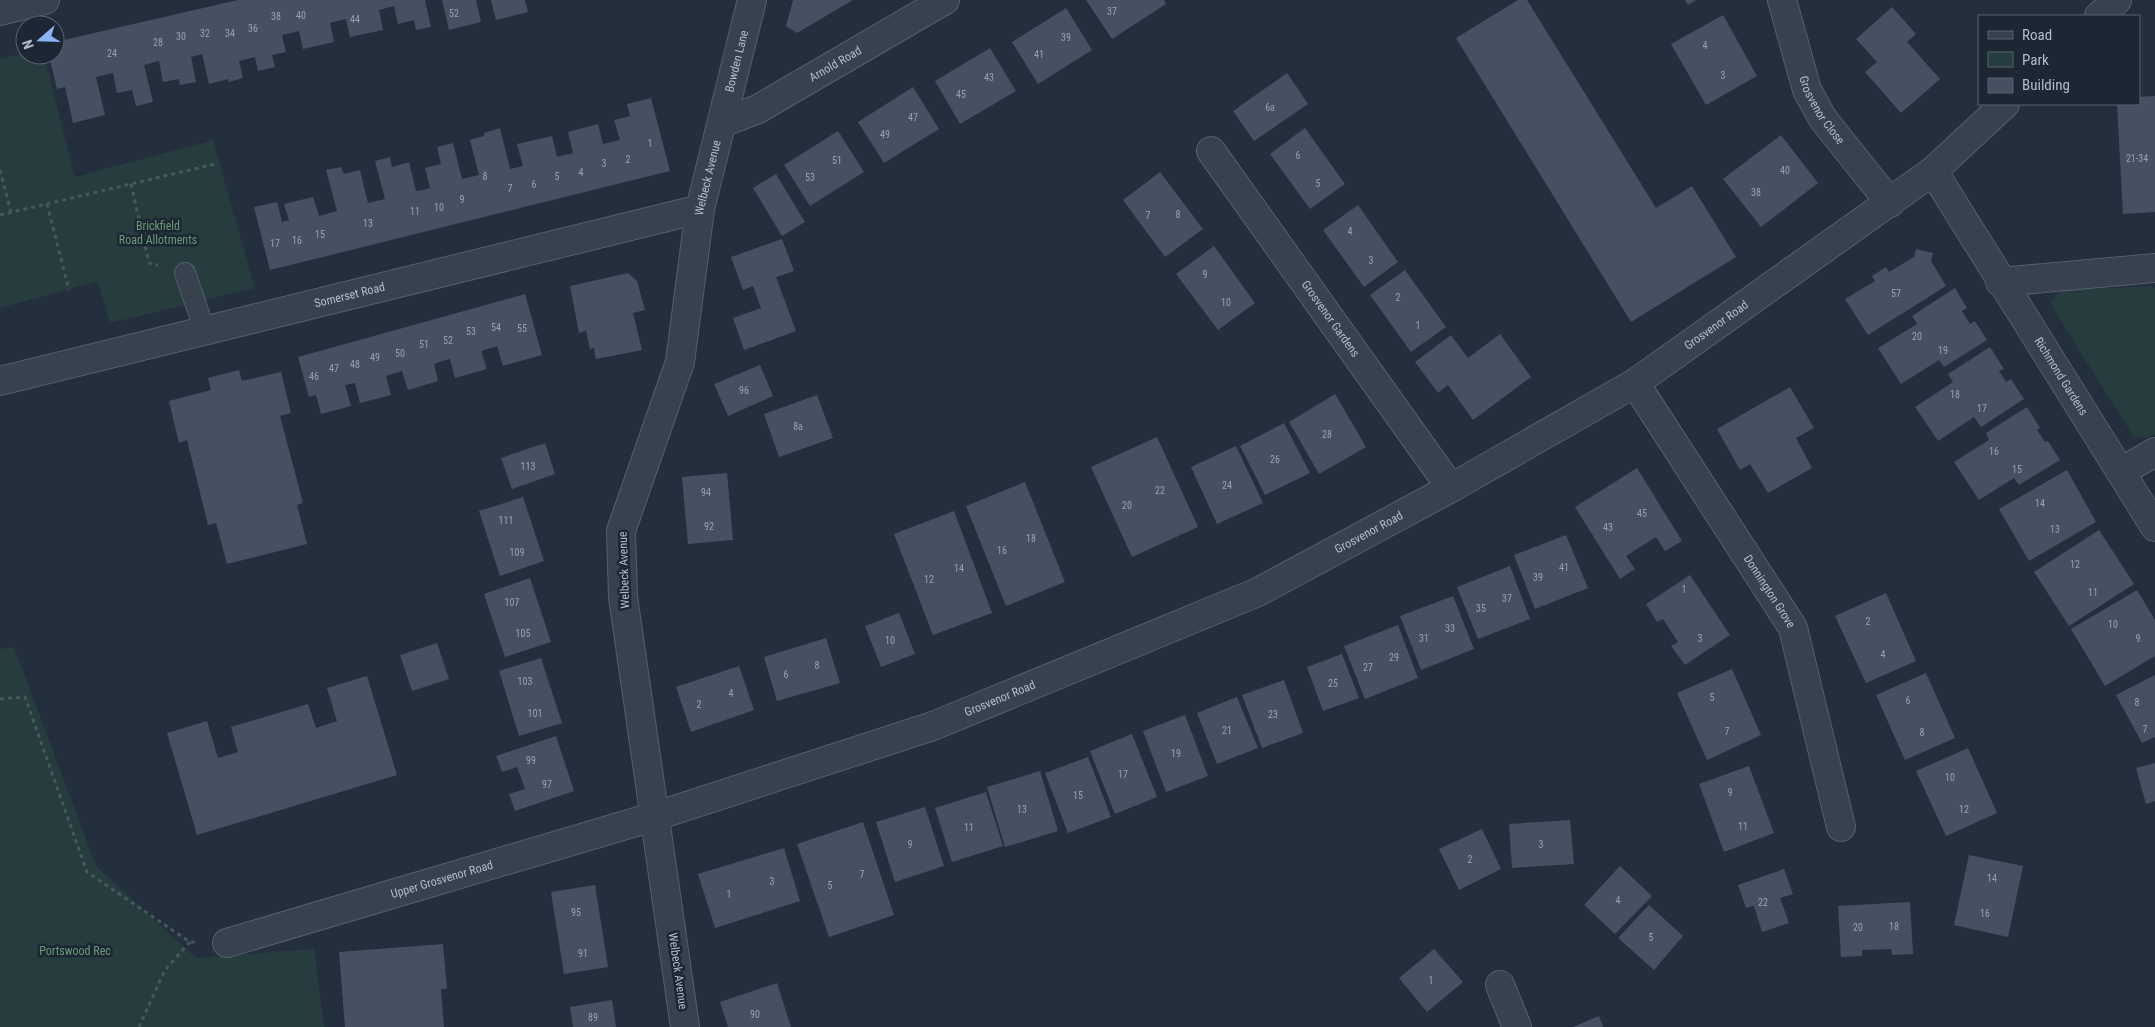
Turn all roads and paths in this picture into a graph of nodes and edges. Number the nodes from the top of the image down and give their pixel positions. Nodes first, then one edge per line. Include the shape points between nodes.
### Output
1 (45, 0) edge
2 (752, 0) edge
3 (945, 0) edge
4 (1782, 0) edge
5 (2116, 0) edge
6 (0, 11) edge
7 (2100, 15) edge
8 (2004, 105) edge
9 (722, 123) junction
10 (1211, 151) dead end
11 (215, 164) dead end
12 (0, 170) edge
13 (1933, 171) junction
14 (131, 184) junction
15 (47, 204) junction
16 (1890, 204) junction
17 (700, 209) junction
18 (11, 212) junction
19 (0, 215) edge
20 (2155, 268) edge
21 (185, 273) joint
22 (2000, 282) junction
23 (69, 290) dead end
24 (205, 331) junction
25 (0, 381) edge
26 (1635, 383) junction
27 (2155, 452) edge
28 (2121, 472) junction
29 (1451, 488) junction
30 (2155, 527) edge
31 (0, 699) edge
32 (656, 816) junction
33 (1841, 827) dead end
34 (190, 942) junction
35 (227, 943) joint
36 (1500, 985) dead end
37 (139, 1027) edge
38 (686, 1027) edge
39 (1516, 1027) edge

1 - 6 street
2 - 9 street, Bowden Lane
3 - 9 street, Arnold Road via 758,109
4 - 16 street, Grosvenor Close via 1807,90 1823,119
5 - 7 street
8 - 13 street, Grosvenor Road
9 - 17 street, Welbeck Avenue
10 - 29 street, Grosvenor Gardens
11 - 14 path
12 - 18 path
13 - 16 street, Grosvenor Road
13 - 22 street, Richmond Gardens
14 - 15 path
14 - 21 path via 149,263
15 - 18 path
15 - 23 path
16 - 26 street, Grosvenor Road
17 - 24 street, Somerset Road
17 - 32 street, Welbeck Avenue via 680,362 620,531 623,597
18 - 19 path
20 - 22 street
21 - 24 lane
22 - 28 street, Richmond Gardens
24 - 25 street, Somerset Road
26 - 29 street, Grosvenor Road
26 - 33 street, Donnington Grove via 1793,628
27 - 28 street
28 - 30 street, Richmond Gardens
29 - 32 street, Grosvenor Road via 1258,592 933,726
31 - 34 path via 24,697 87,872
32 - 35 street, Upper Grosvenor Road
32 - 38 street, Welbeck Avenue
34 - 35 path
34 - 37 path via 165,970
36 - 39 street

